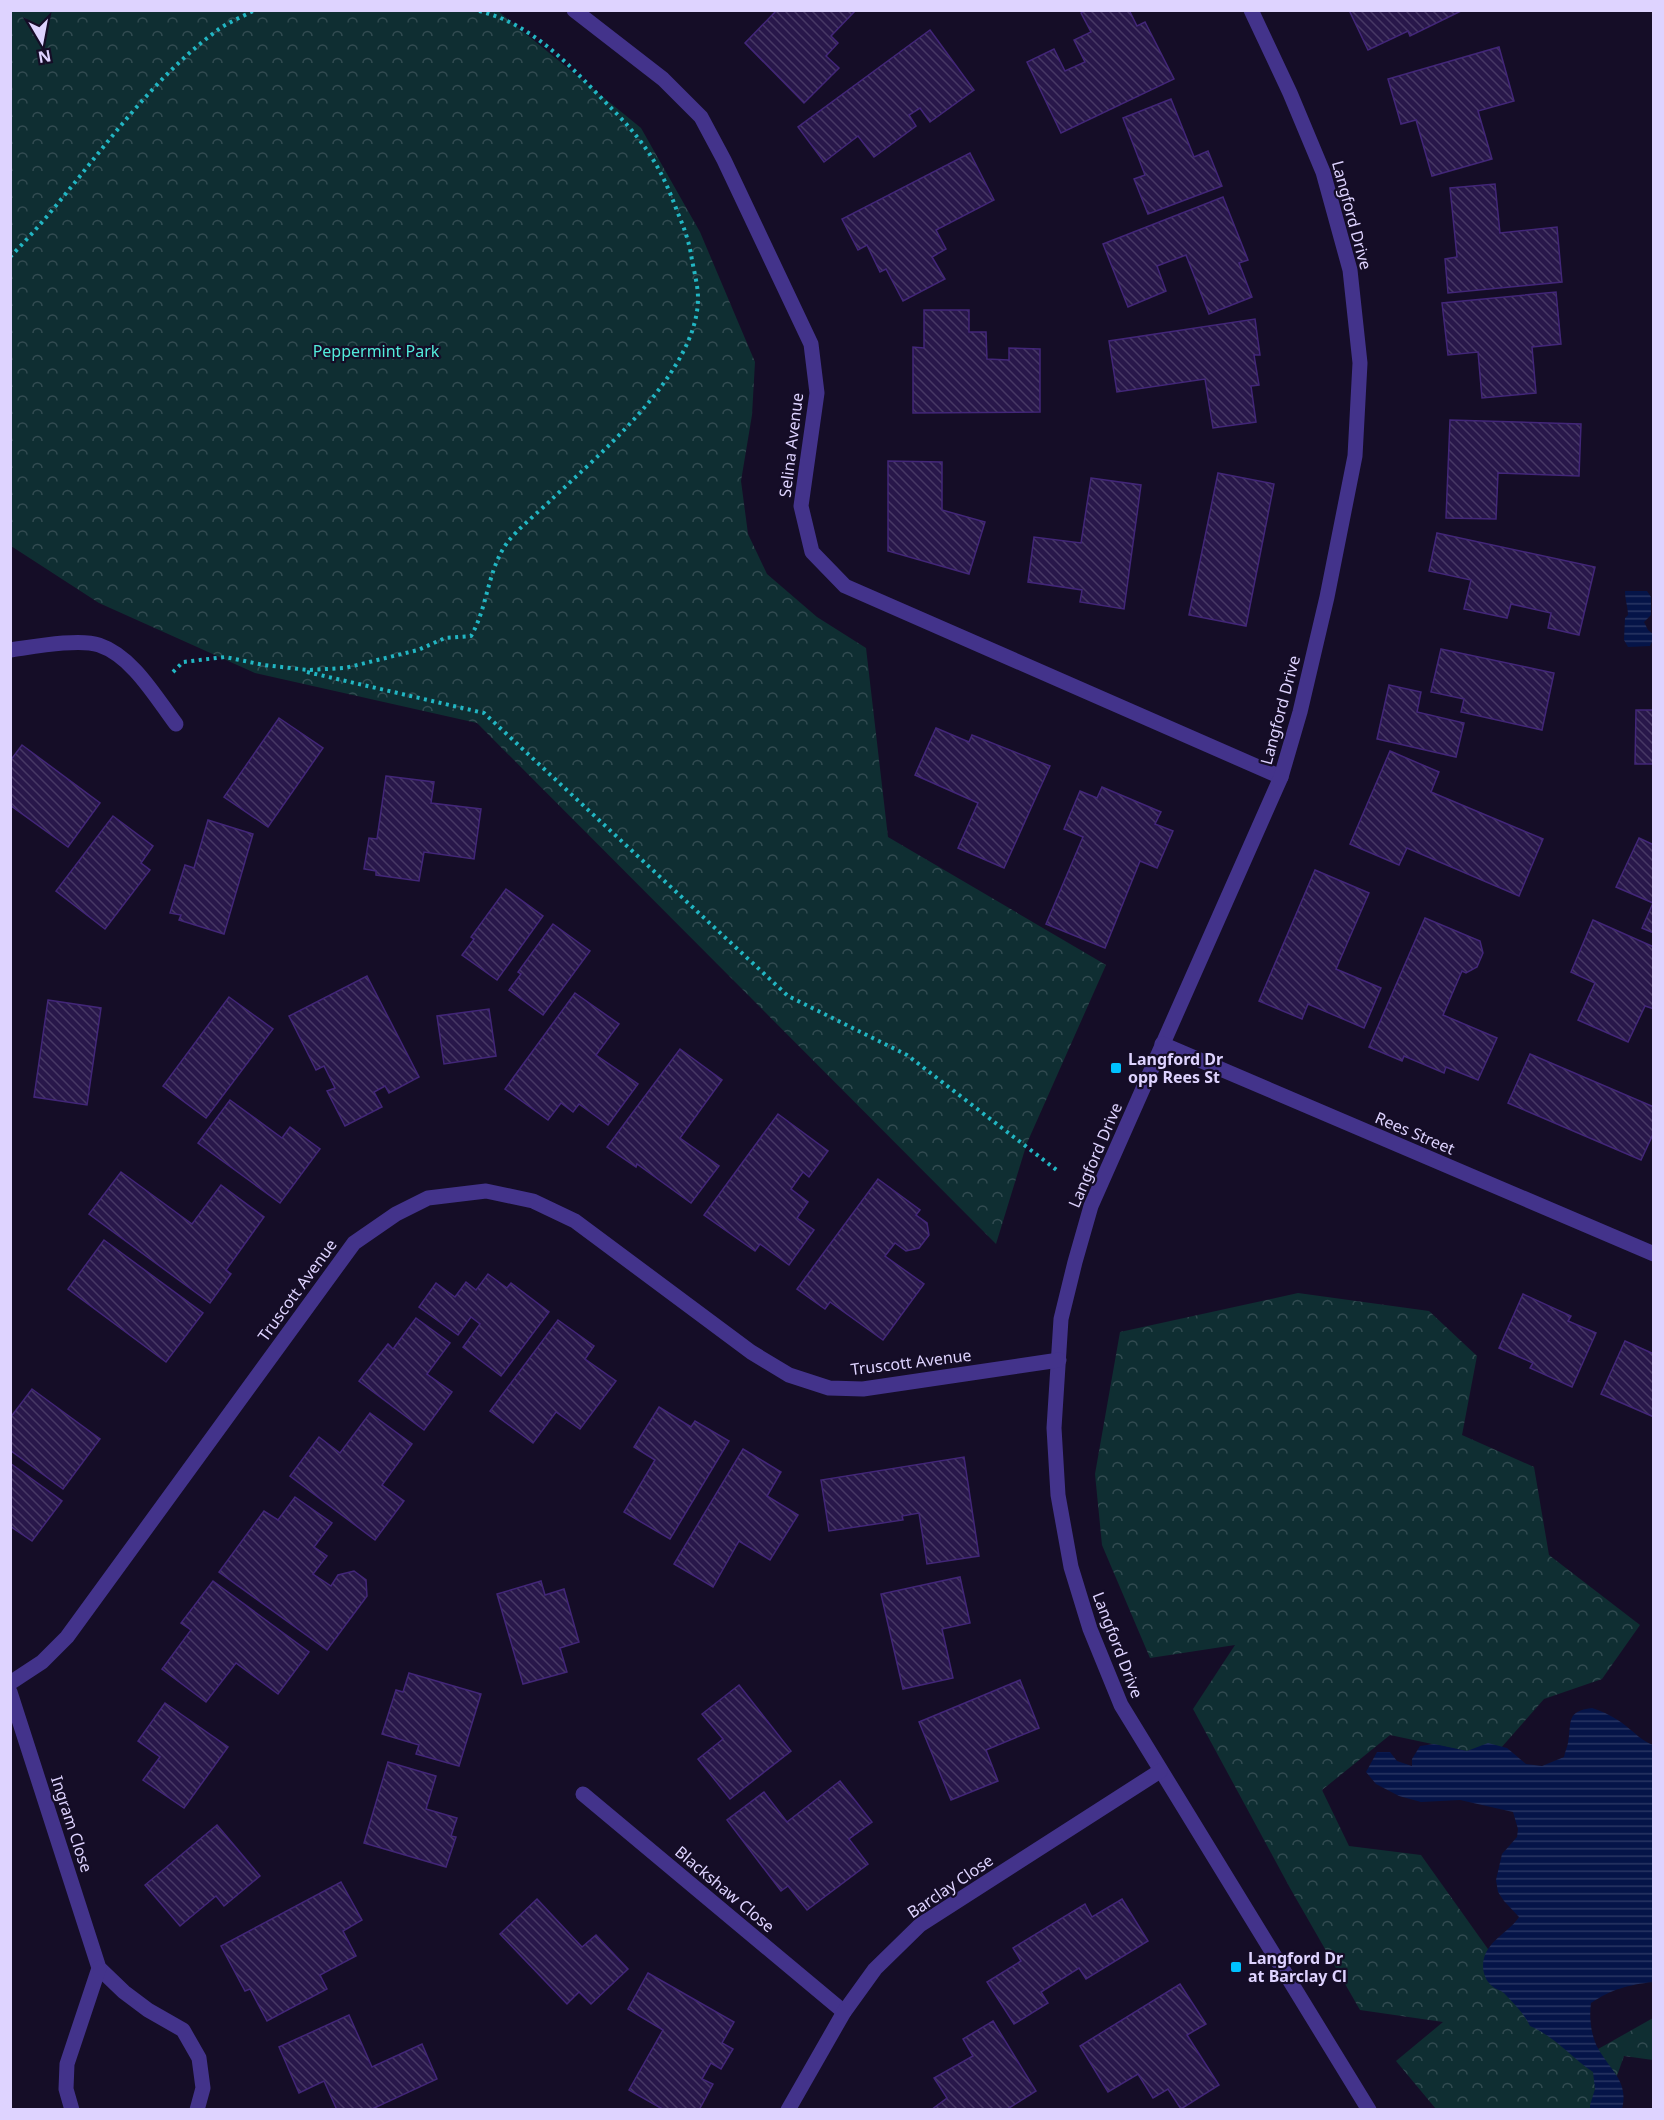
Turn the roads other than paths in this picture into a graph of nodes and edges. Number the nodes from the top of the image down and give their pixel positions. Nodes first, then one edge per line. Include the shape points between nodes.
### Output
1 (574, 10) edge
2 (1251, 10) edge
3 (10, 650) edge
4 (176, 724) dead end
5 (1281, 777) junction
6 (1162, 1044) junction
7 (1653, 1254) edge
8 (1059, 1360) junction
9 (10, 1683) edge
10 (10, 1692) edge
11 (1160, 1772) junction
12 (583, 1794) dead end
13 (99, 1968) junction
14 (844, 2012) junction
15 (72, 2109) edge
16 (197, 2109) edge
17 (788, 2109) edge
18 (1369, 2109) edge

1 - 5 street, Selina Avenue via 663,79 701,117 811,344 816,393 801,506 812,552 845,586
2 - 5 street, Langford Drive via 1323,172 1350,270 1360,363 1354,456 1327,597
3 - 4 street via 62,643 98,644 131,664
5 - 6 street, Langford Drive
6 - 7 street, Rees Street
6 - 8 street, Langford Drive via 1091,1206 1061,1319
8 - 9 street, Truscott Avenue via 863,1389 829,1388 789,1375 751,1352 575,1221 533,1201 486,1191 428,1198 354,1243 67,1637 42,1662
8 - 11 street, Langford Drive via 1054,1428 1058,1494 1071,1567 1090,1629 1121,1705
10 - 13 street, Ingram Close
11 - 14 street, Barclay Close via 920,1925 875,1969
11 - 18 street, Langford Drive
12 - 14 street, Blackshaw Close
13 - 15 street via 67,2064 66,2089
13 - 16 street, Ingram Close via 124,1992 183,2031 200,2058 203,2088
14 - 17 street, Barclay Close

